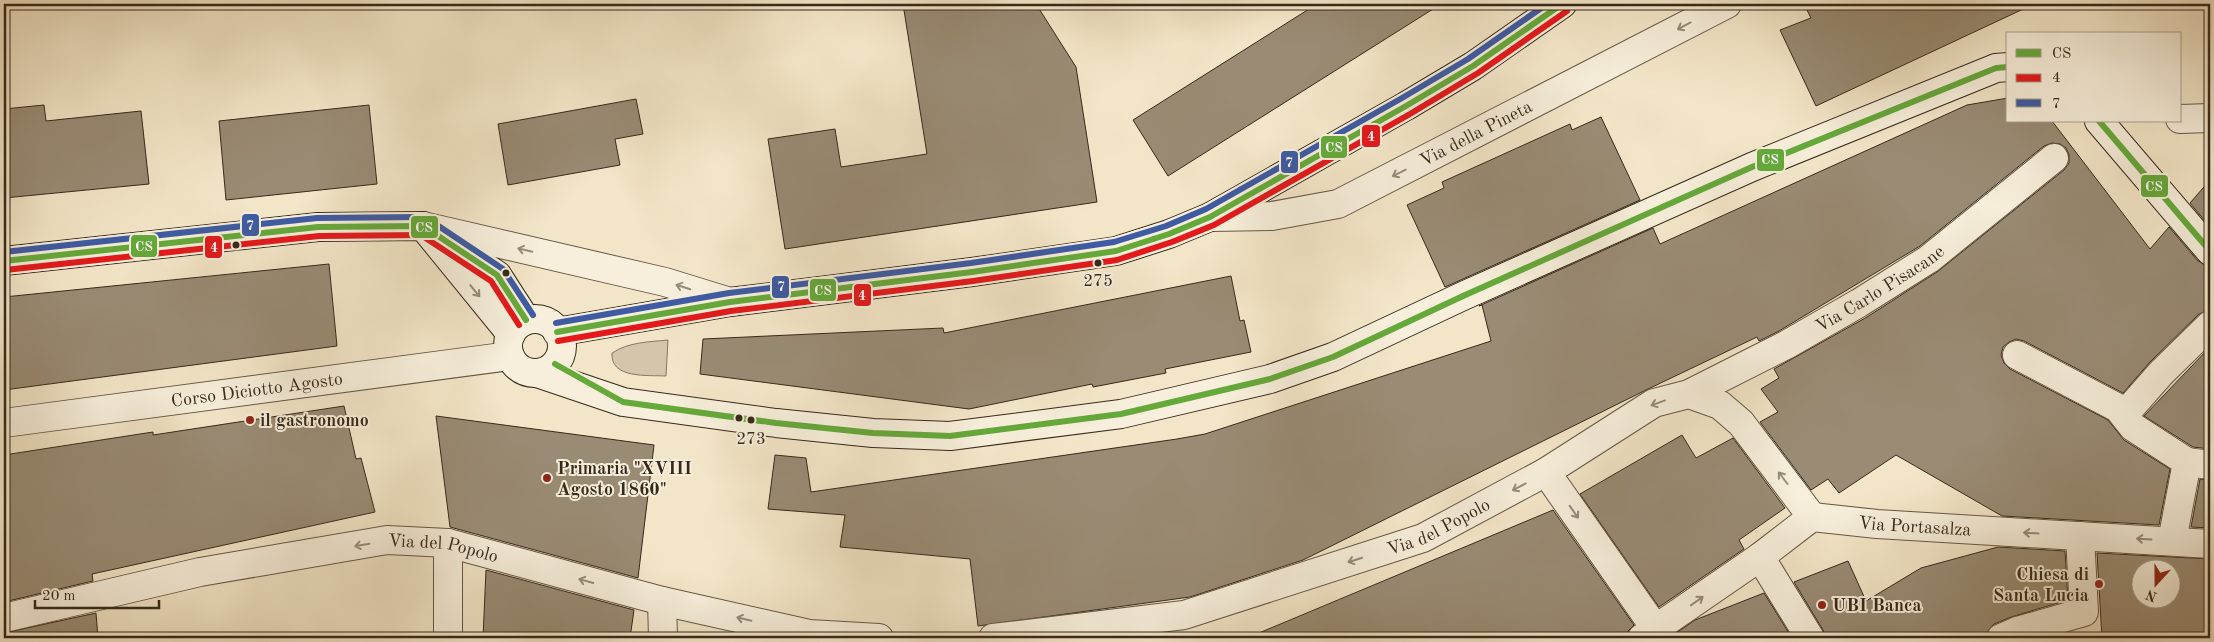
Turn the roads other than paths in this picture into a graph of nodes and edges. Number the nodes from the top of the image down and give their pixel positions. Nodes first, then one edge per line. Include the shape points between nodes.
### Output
1 (1562, 4) edge
2 (1727, 4) edge
3 (2006, 67) edge
4 (2210, 118) edge
5 (2182, 119) edge
6 (2100, 122) edge
7 (2054, 158) dead end
8 (1210, 216) junction
9 (423, 226) junction
10 (2210, 251) edge
11 (4, 261) edge
12 (730, 302) junction
13 (2210, 325) edge
14 (535, 350) junction
15 (2017, 354) dead end
16 (1689, 394) junction
17 (2124, 415) junction
18 (4, 423) edge
19 (2198, 463) edge
20 (1546, 472) junction
21 (1812, 517) junction
22 (2080, 536) junction
23 (2172, 541) junction
24 (448, 543) junction
25 (2210, 544) edge
26 (1760, 557) junction
27 (662, 601) junction
28 (4, 618) edge
29 (1654, 635) edge
30 (448, 638) edge
31 (663, 638) edge
32 (879, 638) edge
33 (994, 638) edge
34 (1810, 638) edge
35 (2001, 638) edge

1 - 8 street, Corso Diciotto Agosto via 1473,66
2 -> 8 street, Via della Pineta via 1338,204 1272,216
3 - 14 street via 1988,71 1752,167 1333,357 1260,382 1121,414 950,436 854,431 623,402
4 - 5 street
6 - 10 street
7 - 16 street, Via Carlo Pisacane via 1929,259 1859,304
8 - 12 street, Corso Diciotto Agosto via 1169,234 1116,250 972,272
9 - 11 street via 318,227
12 -> 9 street via 665,282
9 - 14 street via 498,275
12 - 14 street, Corso Diciotto Agosto via 681,310
13 - 17 street
14 - 18 street, Corso Diciotto Agosto
15 - 17 street via 2118,408
16 -> 20 street, Via del Popolo via 1654,402
21 -> 16 street via 1741,422 1720,405
17 - 19 street via 2133,427
19 - 23 street
20 -> 29 street
20 -> 33 street, Via del Popolo via 1423,538 1184,616
22 -> 21 street, Via Portasalza
21 - 26 street
23 -> 22 street, Via Portasalza
22 - 35 street via 2084,612
23 - 25 street, Via Portasalza
27 -> 24 street, Via del Popolo
24 -> 28 street, Via del Popolo via 387,540 200,572
24 - 30 street
29 -> 26 street
26 - 34 street
27 - 31 street
32 -> 27 street, Via del Popolo via 809,634

